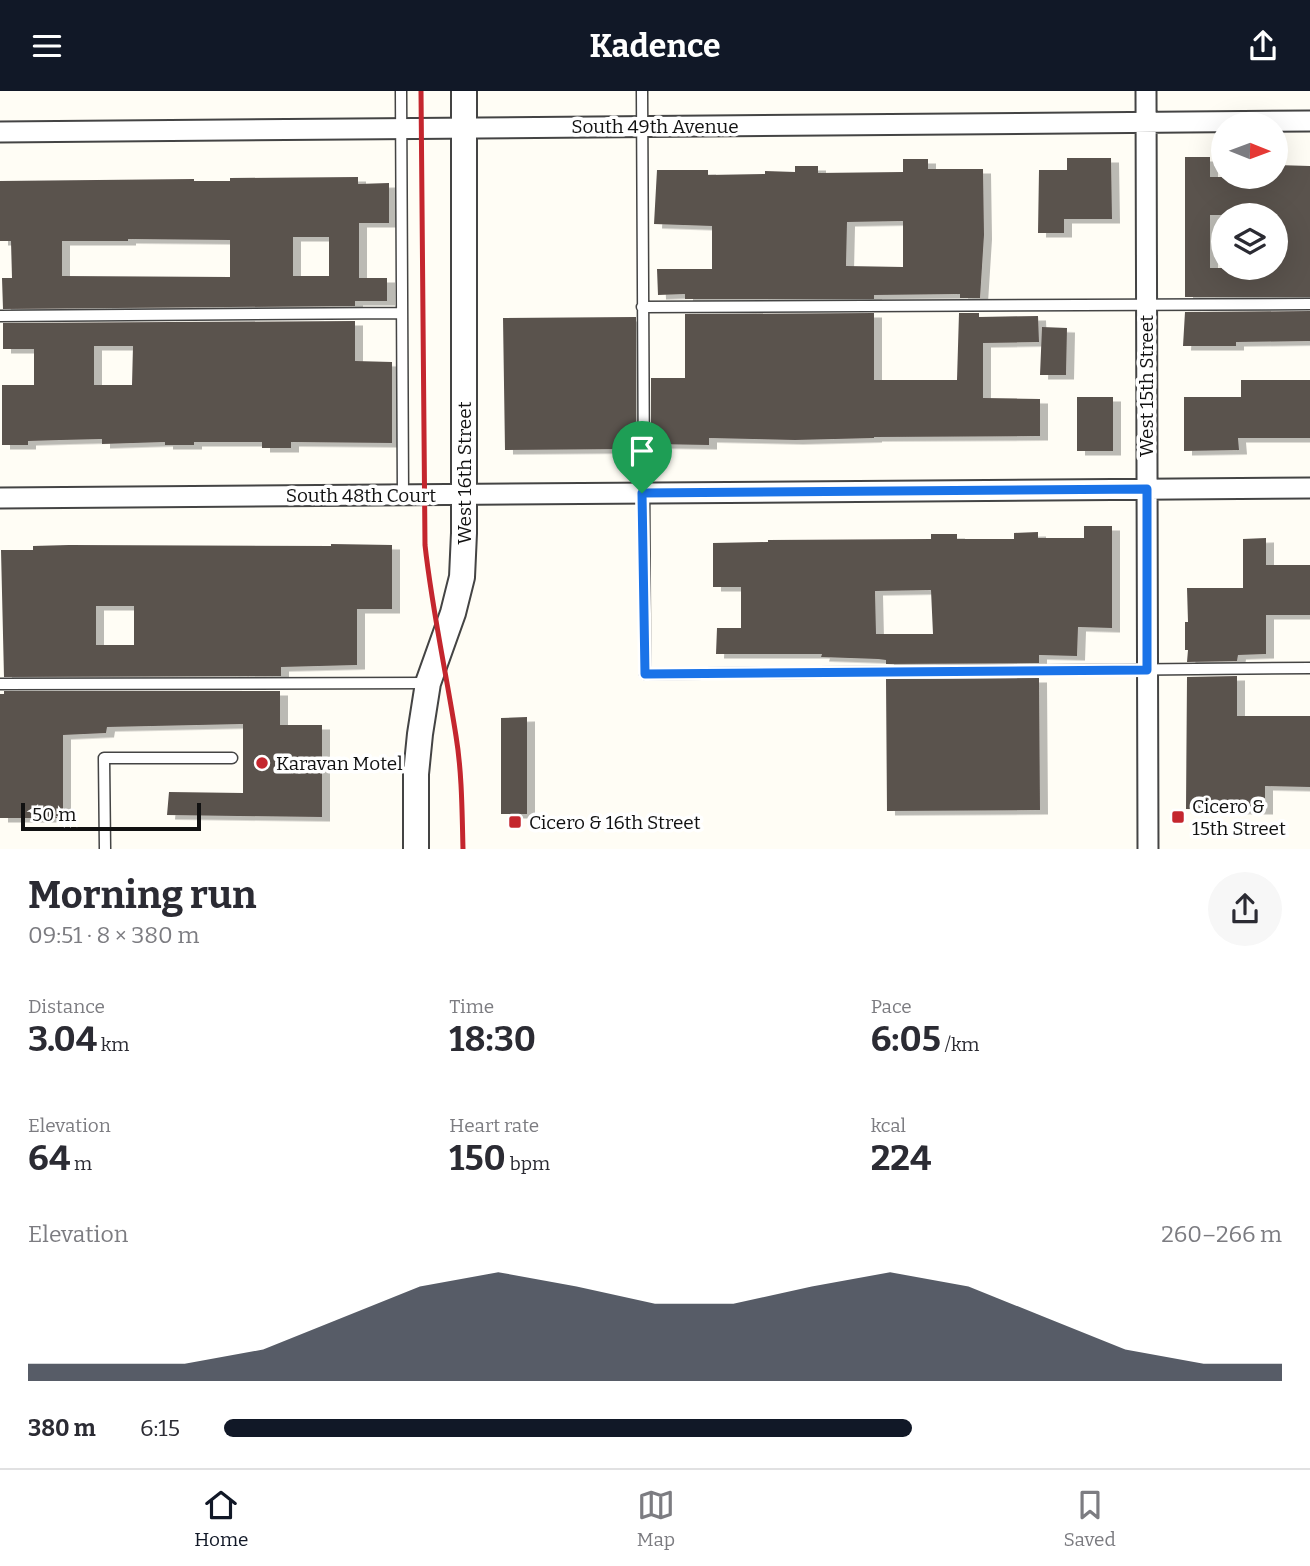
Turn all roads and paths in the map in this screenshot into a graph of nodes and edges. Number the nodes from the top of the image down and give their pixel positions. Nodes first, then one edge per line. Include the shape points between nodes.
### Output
1 (401, 91) edge
2 (464, 91) edge
3 (642, 91) edge
4 (1146, 91) edge
5 (1310, 121) edge
6 (1146, 122) junction
7 (642, 127) junction
8 (402, 128) junction
9 (464, 128) junction
10 (0, 132) edge
11 (1146, 304) junction
12 (1310, 304) edge
13 (642, 307) junction
14 (402, 313) junction
15 (0, 316) edge
16 (1310, 488) edge
17 (1147, 489) junction
18 (642, 493) junction
19 (403, 495) junction
20 (464, 495) junction
21 (0, 498) edge
22 (1310, 667) edge
23 (1147, 670) junction
24 (428, 683) junction
25 (0, 684) edge
26 (232, 758) dead end
27 (105, 849) edge
28 (416, 849) edge
29 (1148, 849) edge

1 - 8 lane
2 - 9 street, West 16th Street
3 - 7 lane
4 - 6 street, West 15th Street
5 - 6 street, South 49th Avenue
6 - 7 street, South 49th Avenue
6 - 11 street, West 15th Street
7 - 9 street, South 49th Avenue
7 - 13 lane
8 - 9 street, South 49th Avenue
8 - 10 street, South 49th Avenue
8 - 14 lane
9 - 20 street, West 16th Street
11 - 12 lane
11 - 13 lane
11 - 17 street, West 15th Street
13 - 18 lane
14 - 15 lane
14 - 19 lane
16 - 17 street, South 48th Court
17 - 18 street, South 48th Court
17 - 23 street, West 15th Street
18 - 20 street, South 48th Court
18 - 23 lane via 645,674
19 - 20 street, South 48th Court
19 - 21 street, South 48th Court
20 - 24 street, West 16th Street via 462,577
22 - 23 lane
23 - 29 street, West 15th Street
24 - 25 lane
24 - 28 street, West 16th Street via 416,774
26 - 27 lane via 104,758

